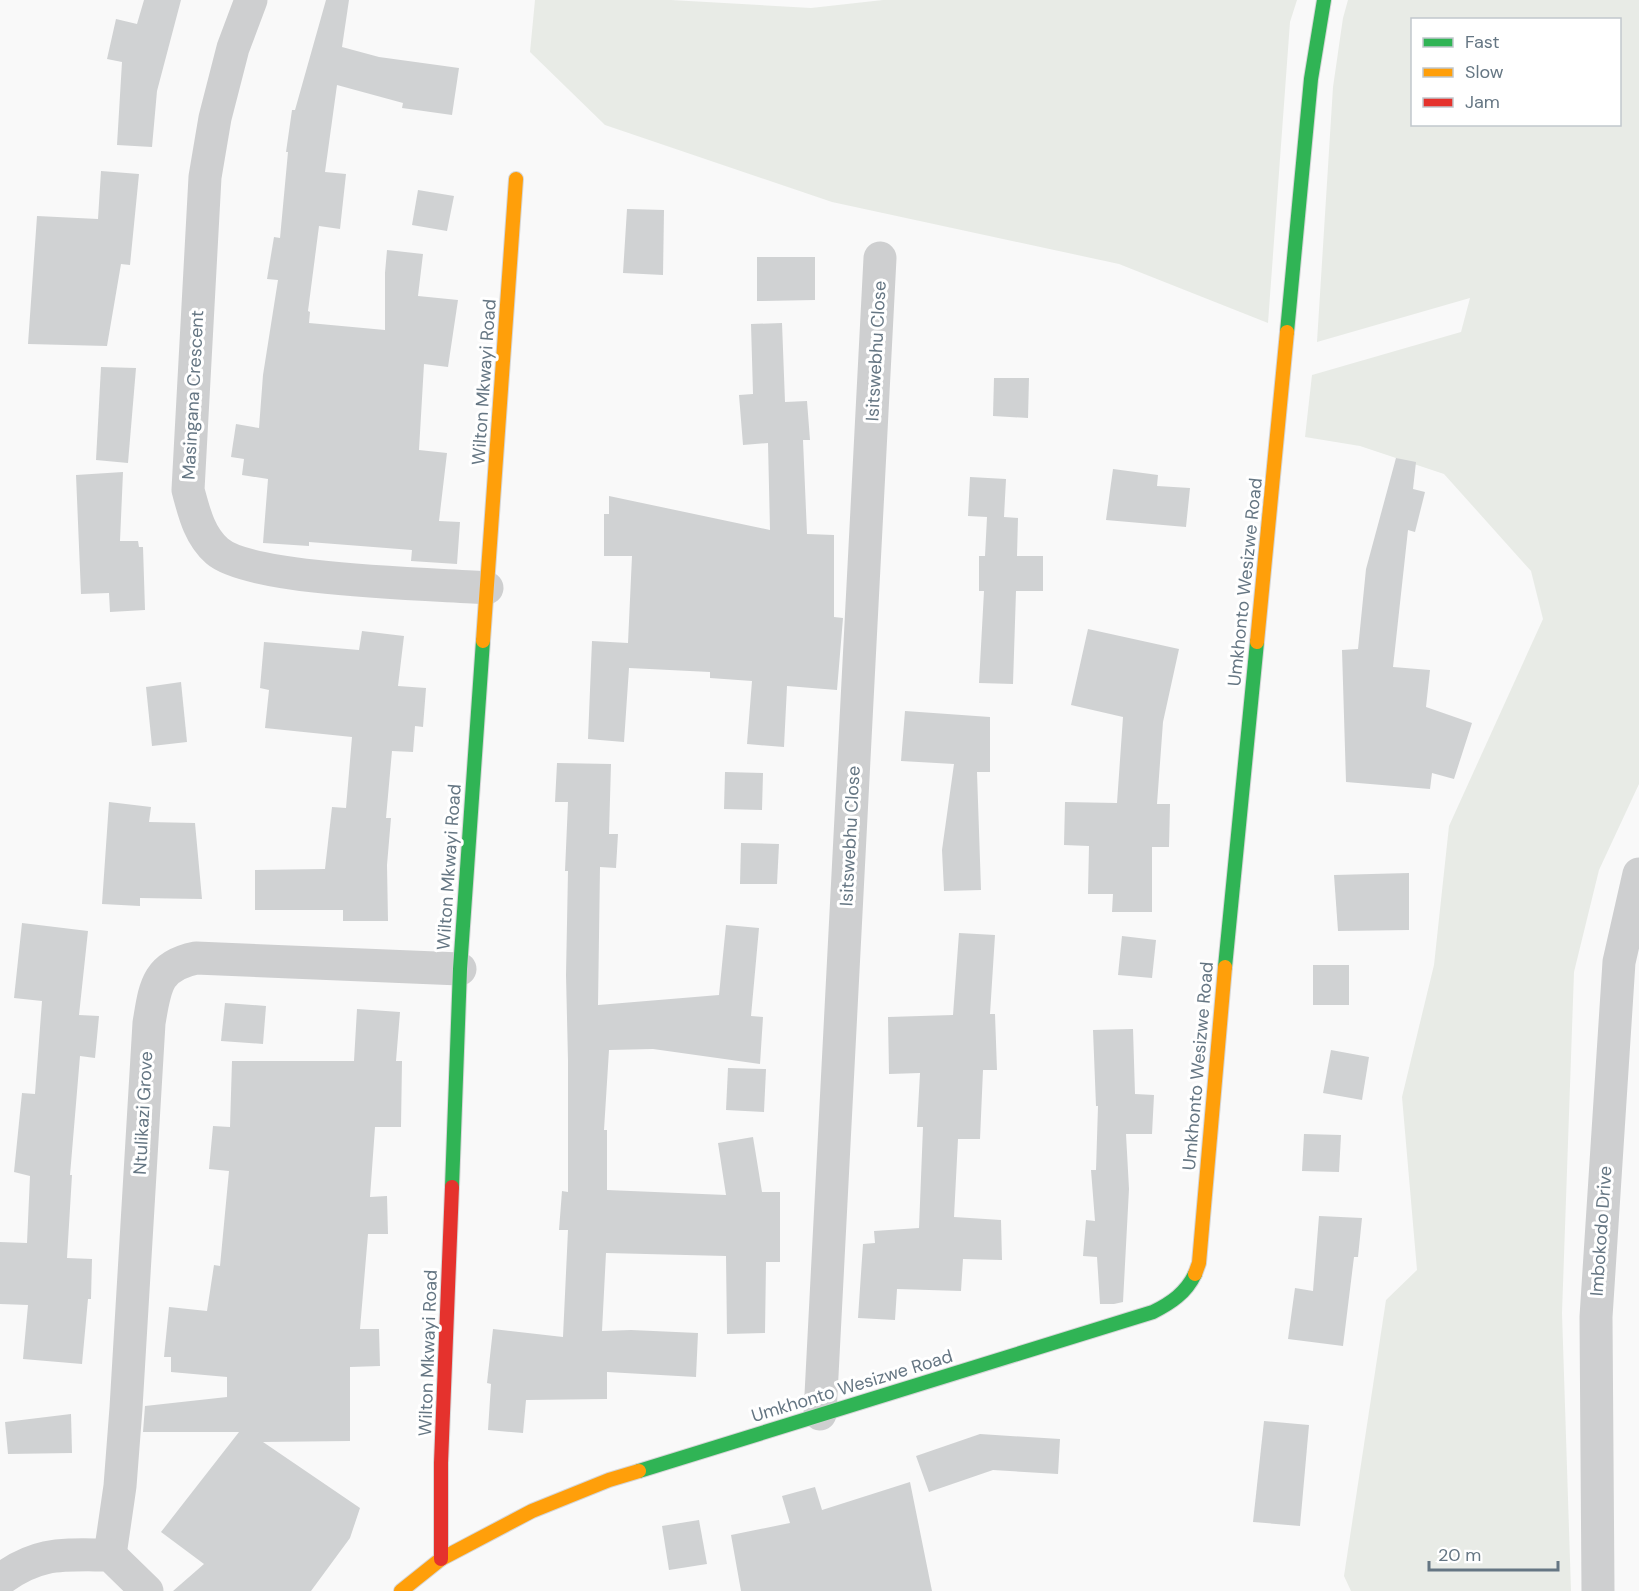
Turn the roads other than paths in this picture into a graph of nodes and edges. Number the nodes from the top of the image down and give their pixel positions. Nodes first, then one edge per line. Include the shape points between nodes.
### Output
1 (251, 0) edge
2 (1324, 0) edge
3 (516, 179) dead end
4 (880, 258) dead end
5 (487, 588) junction
6 (1639, 874) edge
7 (460, 969) junction
8 (820, 1414) junction
9 (110, 1555) junction
10 (441, 1559) junction
11 (0, 1580) edge
12 (147, 1591) edge
13 (401, 1591) edge
14 (1598, 1591) edge

1 - 5 street, Masingana Crescent via 233,48 205,177 188,490 196,518 204,537 218,552 251,566 315,576
2 - 8 street, Umkhonto Wesizwe Road via 1311,80 1199,1263 1193,1281 1172,1303 1153,1312
3 - 5 street, Wilton Mkwayi Road
4 - 8 street, Isitswebhu Close
5 - 7 street, Wilton Mkwayi Road
6 - 14 street, Imbokodo Drive via 1619,962 1596,1317
7 - 9 street, Ntulikazi Grove via 196,958 181,961 160,977 154,989 149,1023 126,1408
7 - 10 street, Wilton Mkwayi Road via 441,1463
8 - 10 street, Umkhonto Wesizwe Road via 609,1480 531,1510
9 - 11 street via 57,1555 35,1560
9 - 12 street
10 - 13 street, Umkhonto Wesizwe Road

